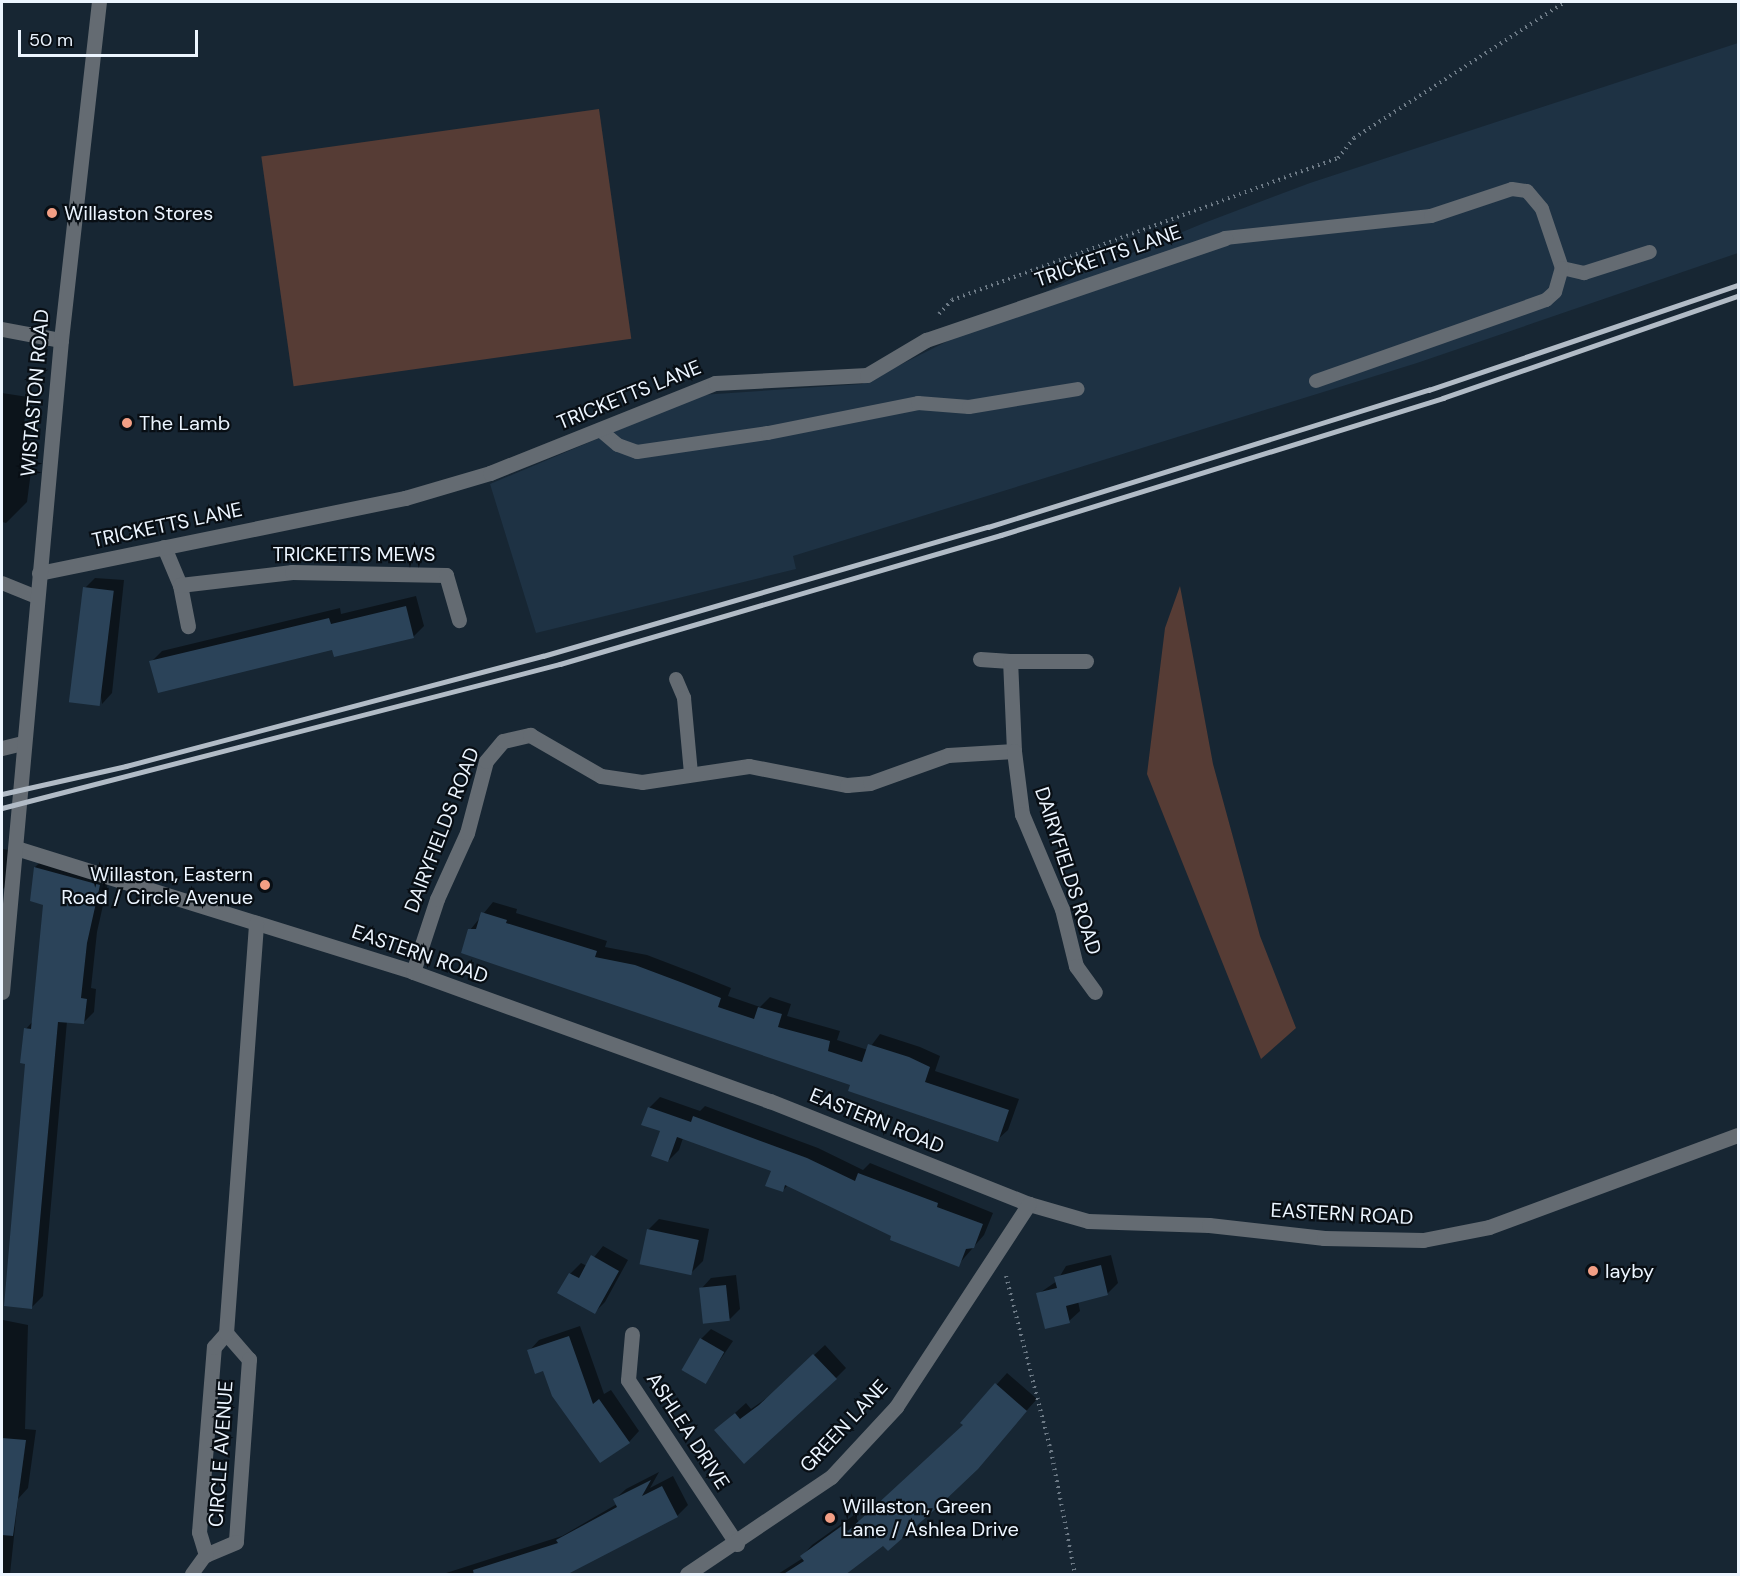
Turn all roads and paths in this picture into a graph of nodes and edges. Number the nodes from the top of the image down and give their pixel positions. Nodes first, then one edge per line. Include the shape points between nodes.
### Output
1 (99, 2) edge
2 (1565, 2) edge
3 (1225, 238) joint
4 (1650, 252) dead end
5 (1562, 268) junction
6 (2, 328) edge
7 (61, 340) junction
8 (926, 340) junction
9 (1316, 381) dead end
10 (1078, 389) dead end
11 (600, 430) junction
12 (164, 547) junction
13 (39, 573) junction
14 (2, 583) edge
15 (180, 585) junction
16 (37, 597) junction
17 (459, 620) dead end
18 (188, 626) dead end
19 (980, 659) dead end
20 (1010, 661) junction
21 (1086, 661) dead end
22 (676, 678) dead end
23 (22, 743) junction
24 (2, 748) edge
25 (1014, 751) junction
26 (691, 774) junction
27 (16, 849) junction
28 (256, 923) junction
29 (413, 972) junction
30 (2, 992) edge
31 (1095, 992) dead end
32 (1738, 1135) edge
33 (1029, 1204) junction
34 (991, 1258) junction
35 (226, 1333) junction
36 (632, 1334) dead end
37 (737, 1544) junction
38 (206, 1555) junction
39 (192, 1575) edge
40 (687, 1575) edge
41 (1075, 1575) edge

1 - 7 street, WISTASTON ROAD
2 - 8 path via 1354,138 1338,158 952,300 926,326
3 - 5 lane via 1431,216 1512,189 1527,191 1542,209
3 - 8 street, TRICKETTS LANE
4 - 5 lane via 1584,273
5 - 9 lane via 1555,292 1546,300
6 - 7 street
7 - 13 street, WISTASTON ROAD
8 - 11 street, TRICKETTS LANE via 867,375 715,383
10 - 11 lane via 969,408 918,404 768,433 637,452 618,445
11 - 12 street, TRICKETTS LANE via 490,473 405,498
12 - 13 street, TRICKETTS LANE
12 - 15 street
13 - 16 street, WISTASTON ROAD
14 - 16 lane
15 - 17 street, TRICKETTS MEWS via 292,572 446,575
15 - 18 street
16 - 23 street, WISTASTON ROAD
19 - 20 street
20 - 21 street
20 - 25 street
22 - 26 lane via 684,698
23 - 24 street
23 - 27 street, WISTASTON ROAD
25 - 26 street, DAIRYFIELDS ROAD via 948,755 870,783 847,785 749,766
25 - 31 street, DAIRYFIELDS ROAD via 1022,814 1062,909 1076,966
26 - 29 street, DAIRYFIELDS ROAD via 622,781 587,769 543,739 517,735 503,741 486,761 467,833 437,899
27 - 28 street, EASTERN ROAD
27 - 30 street, WISTASTON ROAD
28 - 29 street, EASTERN ROAD
28 - 35 street, CIRCLE AVENUE
29 - 33 street, EASTERN ROAD via 770,1101
32 - 33 street, EASTERN ROAD via 1489,1227 1423,1240 1324,1238 1209,1225 1088,1221
33 - 34 street, GREEN LANE
34 - 37 street, GREEN LANE via 896,1407 831,1477
34 - 41 path via 1003,1265 1051,1451
35 - 38 street, CIRCLE AVENUE via 214,1347 199,1532
35 - 38 street, CIRCLE AVENUE via 249,1359 236,1542
36 - 37 street, ASHLEA DRIVE via 628,1380
37 - 40 street, GREEN LANE
38 - 39 lane

